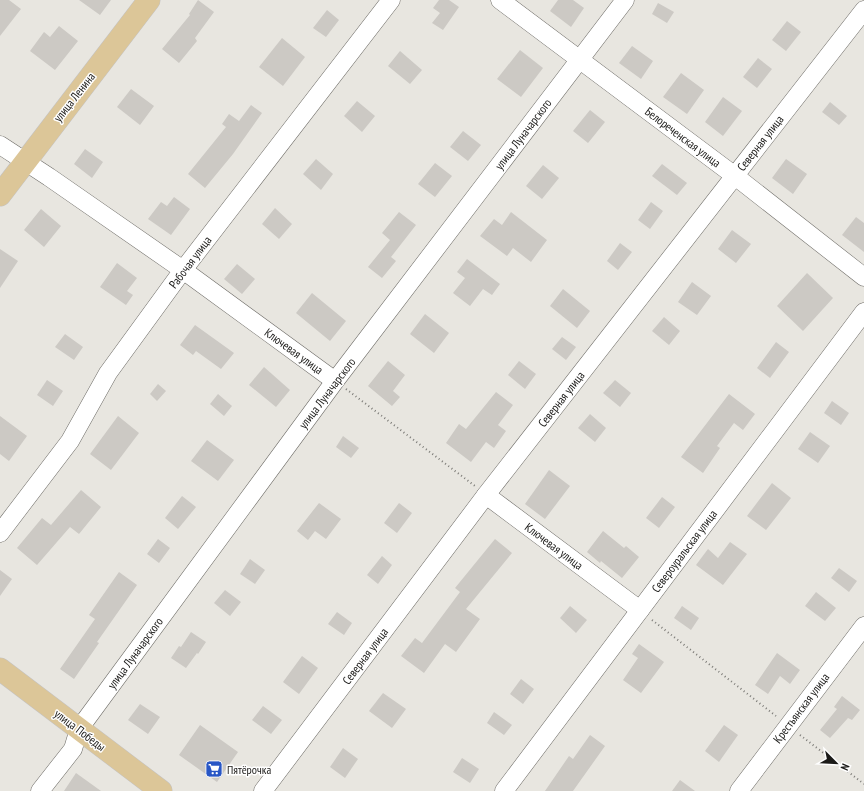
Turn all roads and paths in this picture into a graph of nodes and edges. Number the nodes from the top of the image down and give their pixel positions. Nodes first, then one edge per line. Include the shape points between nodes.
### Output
1 (149, 0) edge
2 (392, 0) edge
3 (500, 0) edge
4 (625, 0) edge
5 (864, 10) edge
6 (580, 59) junction
7 (0, 145) edge
8 (25, 162) junction
9 (735, 176) junction
10 (0, 195) edge
11 (183, 270) junction
12 (864, 277) edge
13 (864, 312) edge
14 (335, 381) junction
15 (486, 495) junction
16 (0, 533) edge
17 (640, 610) junction
18 (864, 626) edge
19 (0, 669) edge
20 (788, 726) junction
21 (79, 729) junction
22 (864, 784) edge
23 (40, 791) edge
24 (161, 791) edge
25 (263, 791) edge
26 (504, 791) edge
27 (739, 791) edge

1 - 8 main road, улица Ленина
2 - 11 street, Рабочая улица
3 - 6 street, Белореченская улица
4 - 6 street, улица Луначарского
5 - 9 street, Северная улица
6 - 9 street, Белореченская улица
6 - 14 street, улица Луначарского
7 - 8 street, Ключевая улица
8 - 10 main road, улица Ленина
8 - 11 street, Ключевая улица
9 - 12 street, Белореченская улица
9 - 15 street, Северная улица
11 - 14 street, Ключевая улица
11 - 16 street, Рабочая улица via 108,373 70,441
13 - 17 street, Североуральская улица
14 - 15 path, Ключевая улица
14 - 21 street, улица Луначарского
15 - 17 street, Ключевая улица
15 - 25 street, Северная улица
17 - 20 path
17 - 26 street, Североуральская улица
18 - 20 street, Крестьянская улица
19 - 21 main road, улица Победы
20 - 22 path
20 - 27 street, Крестьянская улица
21 - 23 street, улица Луначарского via 73,749
21 - 24 main road, улица Победы

